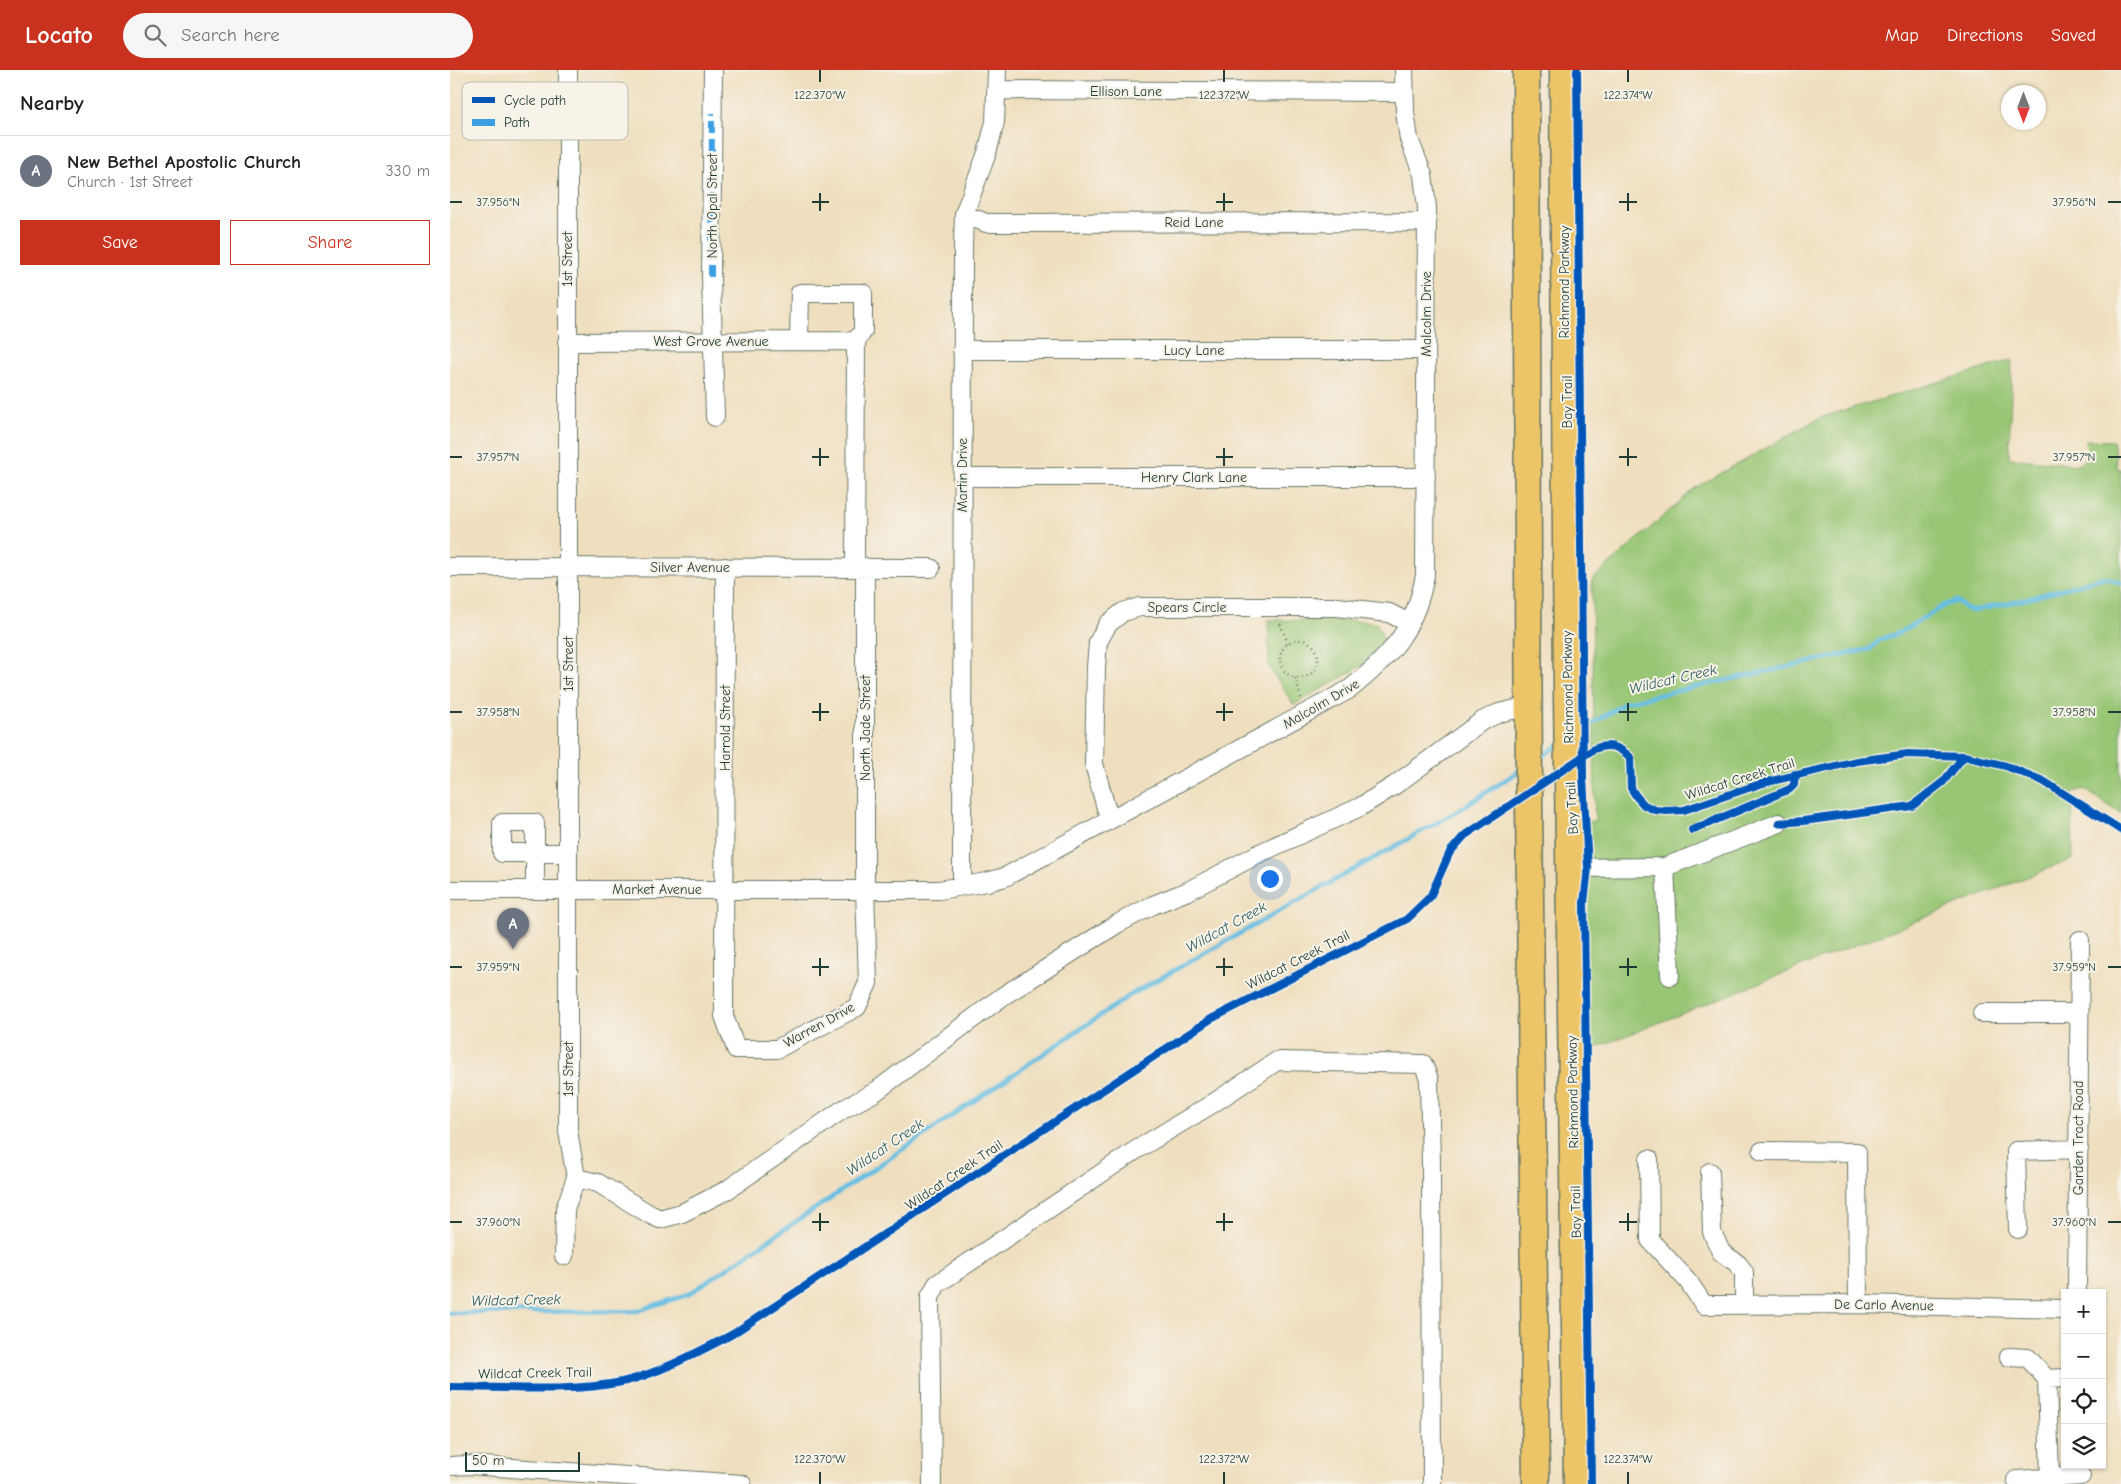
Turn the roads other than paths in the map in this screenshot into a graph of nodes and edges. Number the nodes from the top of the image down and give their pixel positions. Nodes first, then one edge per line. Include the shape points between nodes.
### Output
1 (713, 70) edge
2 (998, 70) edge
3 (1404, 70) edge
4 (1526, 70) edge
5 (1563, 70) edge
6 (998, 90) junction
7 (1404, 92) junction
8 (568, 140) edge
9 (964, 214) junction
10 (1427, 222) junction
11 (856, 340) junction
12 (800, 341) junction
13 (567, 342) junction
14 (713, 342) junction
15 (962, 350) junction
16 (1426, 350) junction
17 (715, 417) dead end
18 (962, 478) junction
19 (1426, 478) junction
20 (450, 567) edge
21 (568, 567) junction
22 (725, 567) junction
23 (860, 568) junction
24 (930, 568) dead end
25 (1409, 623) junction
26 (1529, 710) junction
27 (1111, 819) junction
28 (1779, 823) dead end
29 (568, 853) junction
30 (1665, 867) junction
31 (1571, 868) junction
32 (962, 886) junction
33 (725, 889) junction
34 (865, 889) junction
35 (450, 890) edge
36 (535, 890) junction
37 (568, 890) junction
38 (2080, 940) dead end
39 (1670, 976) dead end
40 (1982, 1013) dead end
41 (2079, 1013) junction
42 (2079, 1149) junction
43 (1762, 1151) dead end
44 (1649, 1159) dead end
45 (1710, 1172) dead end
46 (576, 1178) junction
47 (2018, 1229) dead end
48 (564, 1256) dead end
49 (2076, 1289) edge
50 (1744, 1304) junction
51 (1858, 1304) junction
52 (2061, 1309) edge
53 (2009, 1357) dead end
54 (2061, 1378) edge
55 (2047, 1379) junction
56 (450, 1466) edge
57 (2081, 1475) edge
58 (2050, 1478) junction
59 (2016, 1480) dead end
60 (742, 1484) edge
61 (932, 1484) edge
62 (1432, 1484) edge
63 (1536, 1484) edge
64 (1577, 1484) edge

1 - 14 street, North Opal Street
2 - 6 street, Martin Drive
3 - 7 street, Malcolm Drive
4 - 26 highway
5 - 31 highway, Richmond Parkway
6 - 7 street, Ellison Lane
6 - 9 street, Martin Drive via 995,122 987,153
7 - 10 street, Malcolm Drive via 1409,139 1423,175
8 - 13 street, 1st Street
9 - 10 street, Reid Lane via 986,223
9 - 15 street, Martin Drive
10 - 16 street, Malcolm Drive
11 - 12 street, West Grove Avenue
11 - 12 street, North Jade Street via 864,331 863,293 800,293
11 - 23 street, North Jade Street
12 - 14 street, West Grove Avenue
13 - 14 street, West Grove Avenue
13 - 21 street, 1st Street
14 - 17 street, North Opal Street
15 - 16 street, Lucy Lane
15 - 18 street, Martin Drive
16 - 19 street, Malcolm Drive
18 - 19 street, Henry Clark Lane
18 - 32 street, Martin Drive
19 - 25 street, Malcolm Drive via 1425,575 1421,599
20 - 21 street, Silver Avenue
21 - 22 street, Silver Avenue
21 - 29 street, 1st Street
22 - 23 street, Silver Avenue
22 - 33 street, Harrold Street
23 - 24 street, Silver Avenue
23 - 34 street, North Jade Street
25 - 27 street, Malcolm Drive via 1400,641 1379,666 1350,689
25 - 27 street, Spears Circle via 1389,613 1362,608 1140,607 1123,612 1108,624 1098,642 1096,667 1094,764
26 - 46 street via 1499,713 1482,721 1360,807 1117,924 1003,996 875,1092 842,1110 704,1203 660,1219 598,1183
26 - 63 highway
27 - 32 street, Malcolm Drive via 1005,877
28 - 30 street
29 - 36 street via 535,853
29 - 37 street, 1st Street
30 - 31 street
30 - 39 street
31 - 64 highway, Richmond Parkway
32 - 34 street, Malcolm Drive via 939,890
33 - 34 street, Market Avenue
33 - 34 street, Warren Drive via 724,1016 736,1049 778,1049 857,1007 868,983
33 - 37 street, Market Avenue
35 - 36 street, Market Avenue
36 - 37 street, Market Avenue
37 - 46 street, 1st Street via 568,1131
38 - 41 street, Garden Tract Road
40 - 41 street
41 - 42 street, Garden Tract Road
42 - 47 street via 2016,1151
42 - 49 street, Garden Tract Road
43 - 51 street via 1857,1152
44 - 50 street, De Carlo Avenue via 1650,1240 1688,1281 1704,1305
45 - 50 street via 1712,1232 1721,1252 1744,1272
46 - 48 street, 1st Street via 565,1209
50 - 51 street, De Carlo Avenue
51 - 52 street, De Carlo Avenue
53 - 55 street via 2028,1358
54 - 55 street
55 - 58 street
56 - 60 street via 468,1464
57 - 58 street
58 - 59 street
61 - 62 street via 930,1298 937,1284 1136,1150 1277,1061 1422,1064 1429,1079

